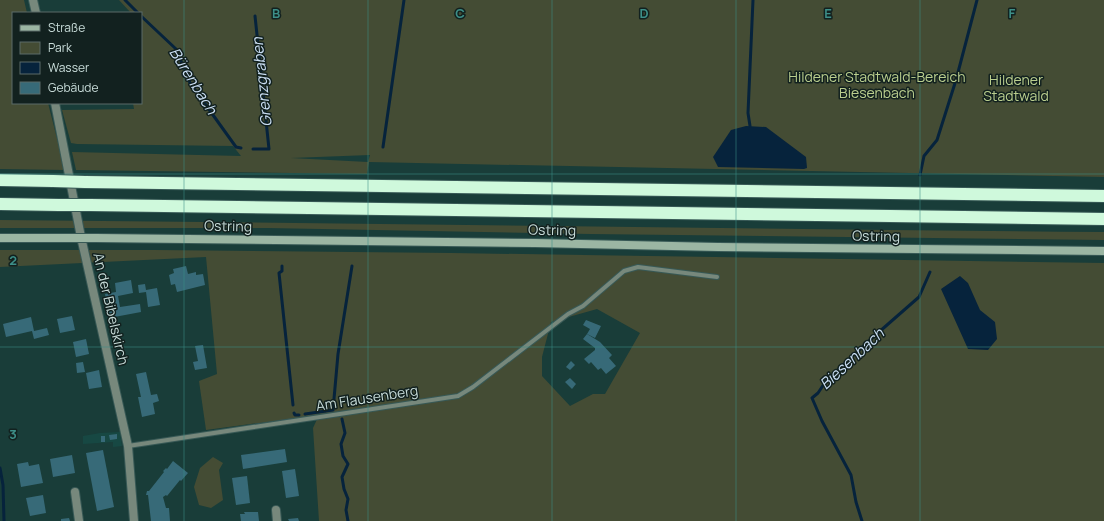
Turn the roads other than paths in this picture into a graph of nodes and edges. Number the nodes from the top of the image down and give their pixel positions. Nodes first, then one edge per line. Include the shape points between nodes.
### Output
1 (33, 0) edge
2 (36, 12) edge
3 (55, 104) edge
4 (0, 180) edge
5 (1104, 196) edge
6 (0, 204) edge
7 (1104, 219) edge
8 (0, 238) edge
9 (1104, 251) edge
10 (717, 277) dead end
11 (128, 446) junction
12 (76, 492) dead end
13 (276, 510) dead end
14 (79, 521) edge
15 (134, 521) edge
16 (277, 521) edge

1 - 2 street
3 - 11 street, An der Bibelskirch via 81,237
4 - 5 highway, bridge
6 - 7 highway, bridge
8 - 9 main road, Ostring, bridge
10 - 11 lane, Am Flausenberg via 638,267 624,271 583,306 568,314 473,388 458,396
11 - 15 street, An der Bibelskirch
12 - 14 street
13 - 16 street

